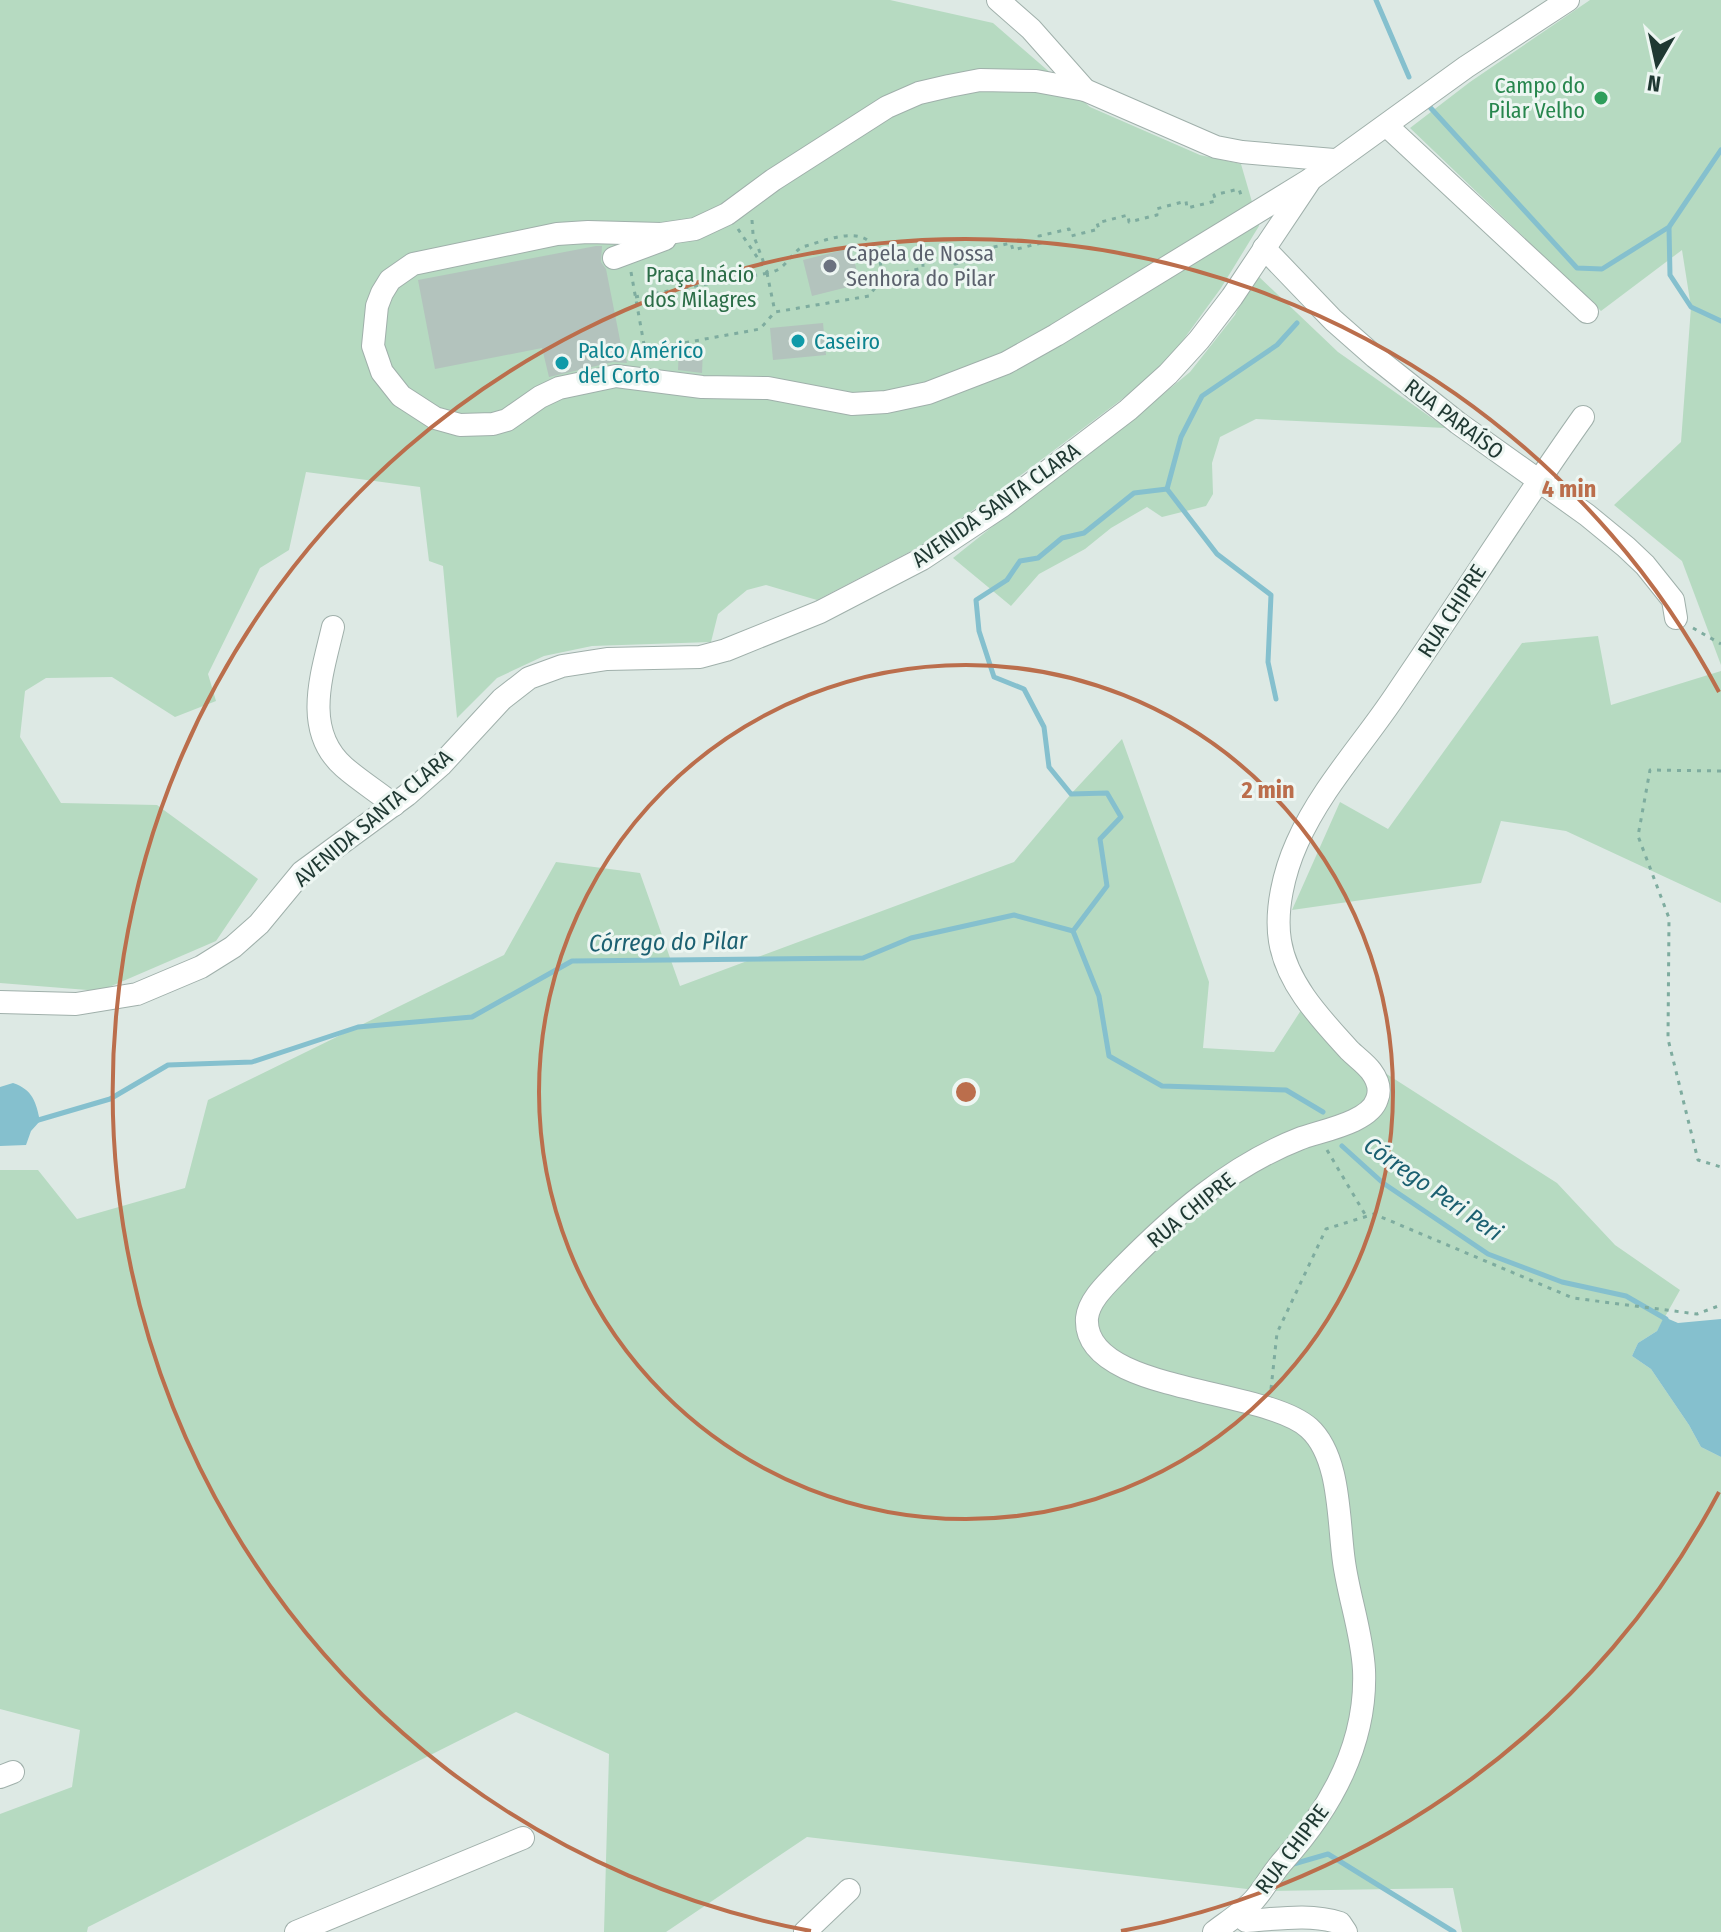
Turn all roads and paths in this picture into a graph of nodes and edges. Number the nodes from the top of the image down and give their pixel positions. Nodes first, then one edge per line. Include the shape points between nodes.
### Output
1 (998, 0) edge
2 (1568, 0) edge
3 (1085, 90) junction
4 (1387, 126) junction
5 (1334, 160) junction
6 (1311, 179) junction
7 (760, 190) junction
8 (1254, 192) dead end
9 (727, 214) junction
10 (681, 233) junction
11 (1264, 248) junction
12 (620, 255) joint
13 (768, 273) junction
14 (883, 277) junction
15 (635, 297) junction
16 (775, 312) junction
17 (1587, 312) dead end
18 (1583, 417) dead end
19 (1537, 482) junction
20 (1676, 618) joint
21 (333, 627) dead end
22 (1721, 644) edge
23 (1721, 771) edge
24 (394, 805) junction
25 (0, 1002) edge
26 (1317, 1133) junction
27 (1721, 1167) edge
28 (1366, 1216) junction
29 (1721, 1305) edge
30 (1269, 1408) junction
31 (523, 1838) dead end
32 (849, 1890) dead end
33 (1248, 1918) edge
34 (296, 1932) edge
35 (805, 1932) edge
36 (1214, 1932) edge
37 (1346, 1932) edge

1 - 3 street via 1057,55
2 - 4 street, AVENIDA SANTA CLARA
3 - 5 street via 1216,147
3 - 7 street via 1036,81 980,80 919,93 887,107
4 - 5 street, AVENIDA SANTA CLARA
4 - 17 street
5 - 6 street, AVENIDA SANTA CLARA
6 - 10 street via 1006,363 928,393 886,402 852,404 768,388 702,387 616,376 559,388 507,420 460,425 416,407 382,372 373,346 377,306 390,280 413,264 565,233
6 - 11 street, AVENIDA SANTA CLARA
7 - 9 street
7 - 13 path via 751,223
8 - 14 path via 1241,195 1239,189 1187,208 1186,201 1156,209 1157,215 1129,222 1128,215 1097,223 1099,229 1071,236 1069,229 1039,236 1041,243 1013,250 1011,243 981,250 983,257 955,264 953,257
9 - 10 street
9 - 13 path
10 - 12 street
11 - 19 street, RUA PARAÍSO via 1375,357
11 - 24 street, AVENIDA SANTA CLARA via 1199,340 1168,374 1002,506 922,559 820,612 726,650 700,657 607,659 529,678
12 - 15 path
13 - 14 path via 782,269 802,247 853,235 874,247
13 - 15 path
13 - 16 path
14 - 16 path via 869,296
15 - 16 path via 645,350 760,329
18 - 19 street, RUA CHIPRE
19 - 20 street, RUA PARAÍSO via 1587,515 1645,565 1673,600
19 - 26 street, RUA CHIPRE via 1401,688 1329,785 1289,864 1280,908 1285,963 1325,1024 1369,1069 1378,1087 1371,1110
20 - 22 path
21 - 24 street via 318,694 318,720 327,746 342,766
23 - 27 path via 1650,770 1638,836 1669,918 1668,1039 1698,1160
24 - 25 street, AVENIDA SANTA CLARA via 302,872 259,924 201,967 137,994 76,1004
26 - 28 path
26 - 30 street, RUA CHIPRE via 1214,1186 1112,1279 1092,1303 1087,1320 1093,1344 1114,1362 1169,1384
28 - 29 path via 1374,1214 1573,1298 1697,1314
28 - 30 path via 1326,1229 1277,1333
30 - 33 street, RUA CHIPRE via 1306,1425 1329,1461 1361,1640 1364,1696 1357,1734 1334,1793 1267,1880
31 - 34 street
32 - 35 street
33 - 36 street, RUA CHIPRE
33 - 37 street via 1327,1919 1340,1923

